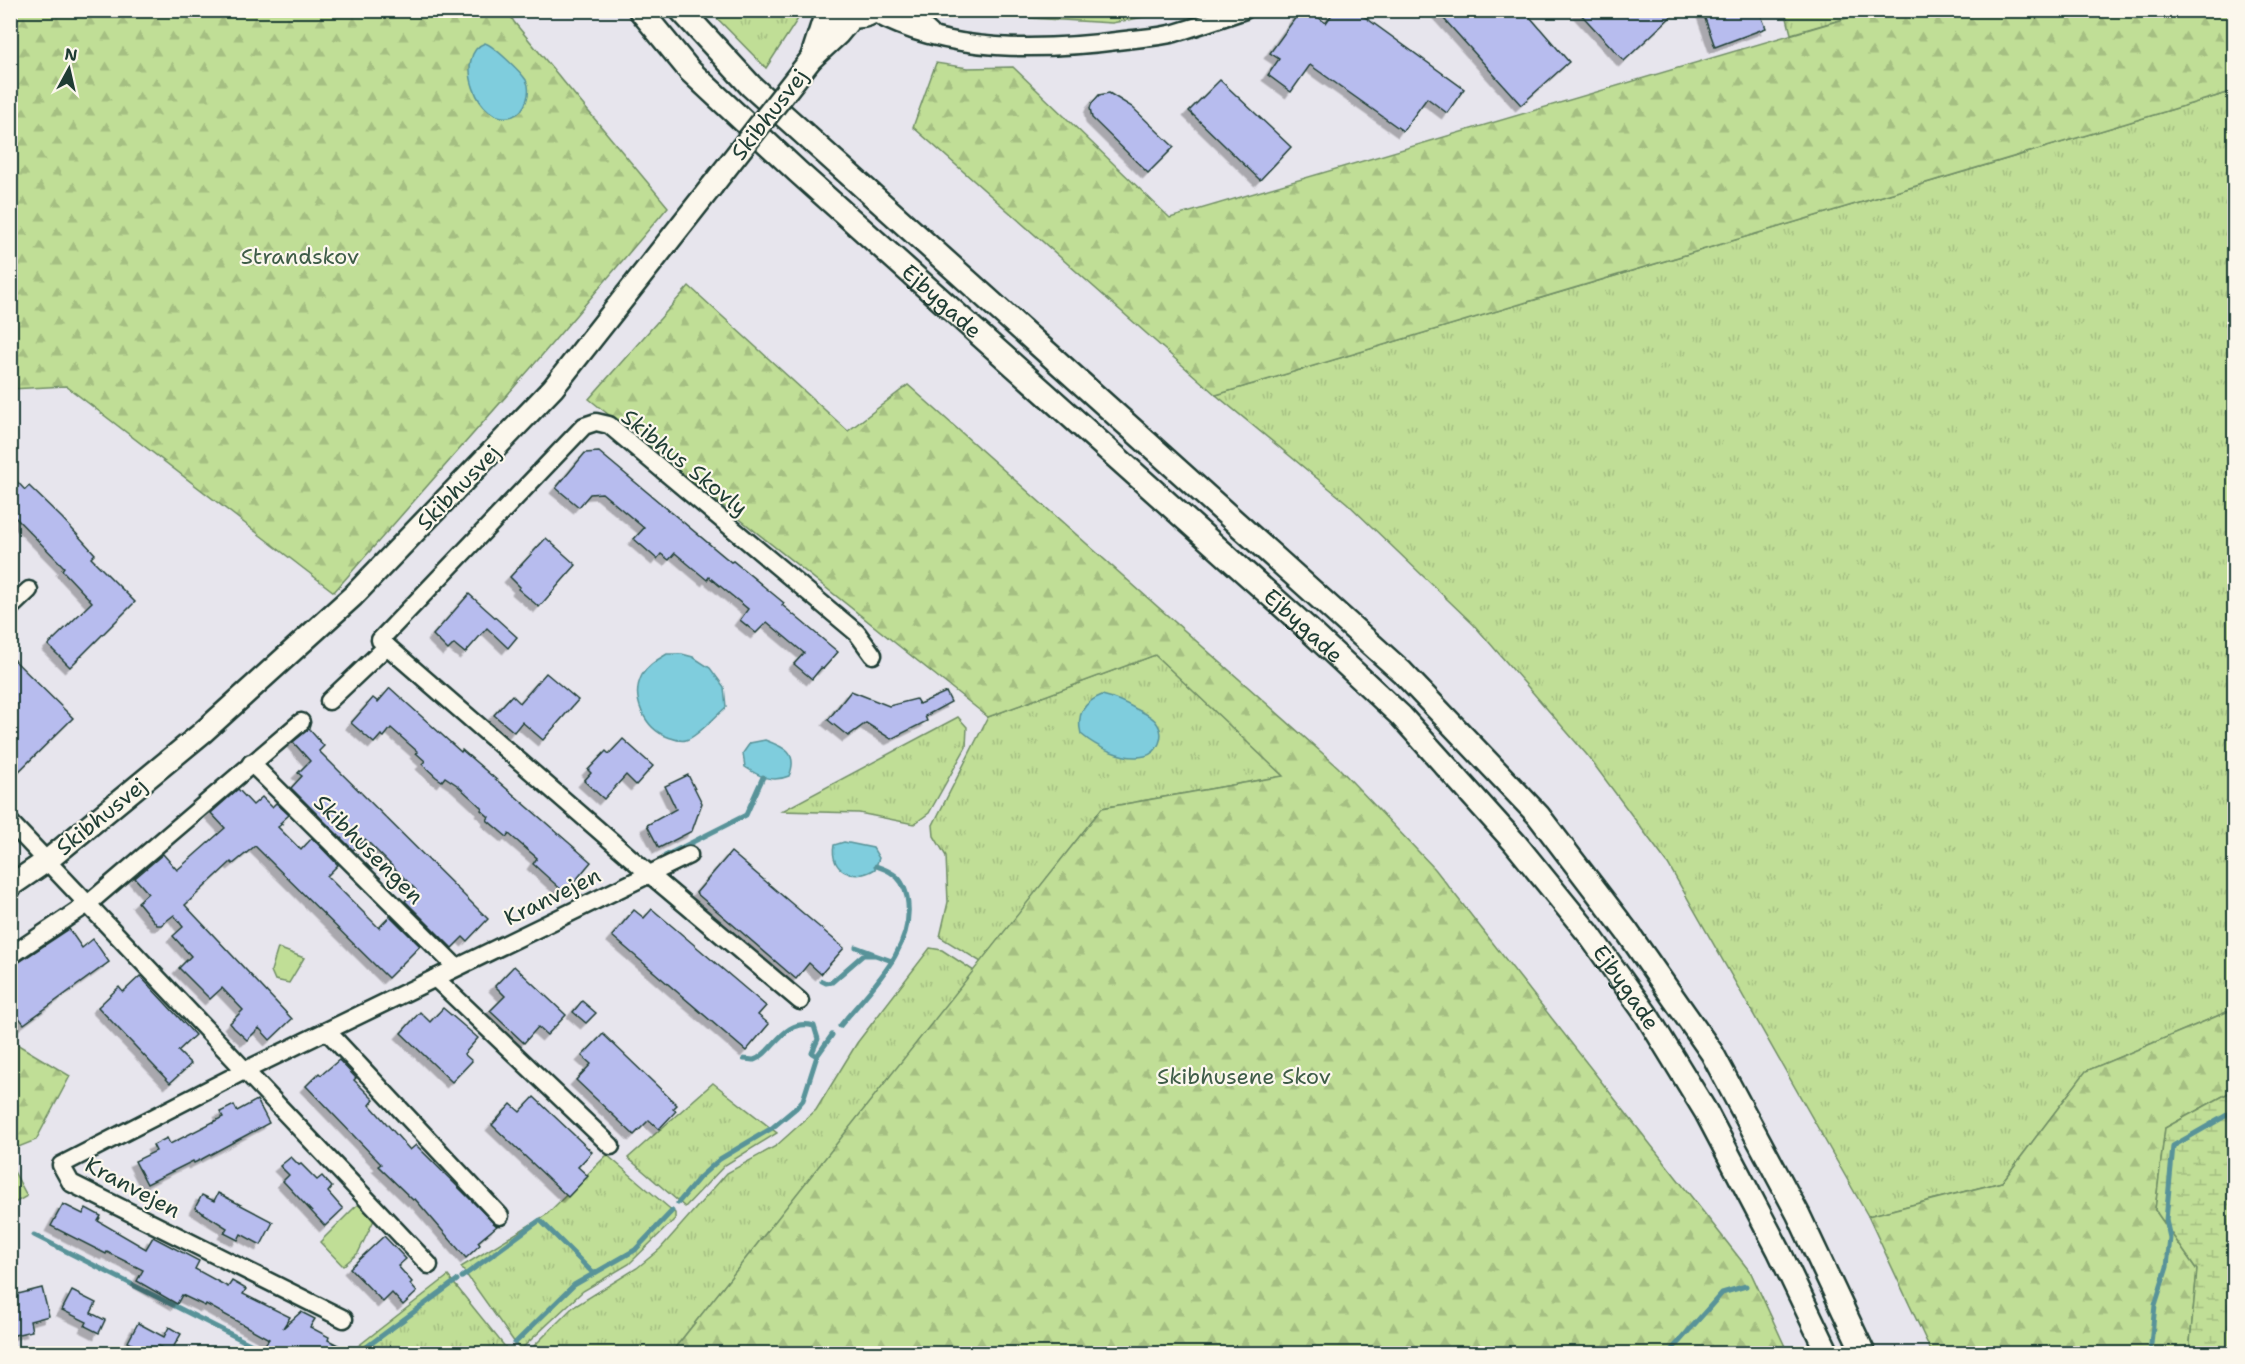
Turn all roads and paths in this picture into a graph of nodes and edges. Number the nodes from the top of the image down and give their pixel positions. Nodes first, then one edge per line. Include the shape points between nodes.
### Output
1 (640, 10) edge
2 (681, 10) edge
3 (832, 10) edge
4 (906, 10) edge
5 (1245, 10) edge
6 (861, 13) edge
7 (934, 35) junction
8 (811, 60) junction
9 (29, 590) dead end
10 (10, 608) edge
11 (387, 646) junction
12 (873, 655) dead end
13 (329, 701) dead end
14 (301, 722) dead end
15 (251, 763) junction
16 (10, 822) edge
17 (689, 855) dead end
18 (48, 860) junction
19 (648, 873) junction
20 (10, 886) edge
21 (89, 903) junction
22 (10, 956) edge
23 (456, 967) junction
24 (435, 978) junction
25 (800, 1001) dead end
26 (327, 1031) junction
27 (246, 1070) junction
28 (611, 1146) dead end
29 (500, 1216) dead end
30 (429, 1265) dead end
31 (344, 1319) dead end
32 (1828, 1353) edge
33 (1864, 1353) edge

1 - 32 main road, Ejbygade via 690,71 798,172 1401,716 1515,843 1640,1005 1700,1102
2 - 33 main road, Ejbygade via 751,86 1402,672 1538,814 1629,933 1712,1053 1798,1214
3 - 8 street, Skibhusvej via 823,22
4 - 7 street
5 - 7 street via 1173,33 1078,46 1010,47
6 - 7 street
6 - 8 street, Skibhusvej
8 - 18 street, Skibhusvej, bridge via 553,388 353,596 202,733
9 - 10 street
11 - 12 street, Skibhus Skovly via 380,640 584,426 596,422 609,425 857,633
11 - 13 street, Skibhus Skovly
11 - 19 street
14 - 15 street
15 - 21 street
15 - 23 street, Skibhusengen
16 - 18 street, Skibhusvej
17 - 19 street, Kranvejen
18 - 20 street, Skibhusvej
18 - 21 street
19 - 23 street, Kranvejen
19 - 25 street
21 - 22 street
21 - 27 street
23 - 24 street, Kranvejen
24 - 26 street, Kranvejen
24 - 28 street
26 - 27 street, Kranvejen
26 - 29 street
27 - 30 street
27 - 31 street, Kranvejen via 61,1166 71,1183

